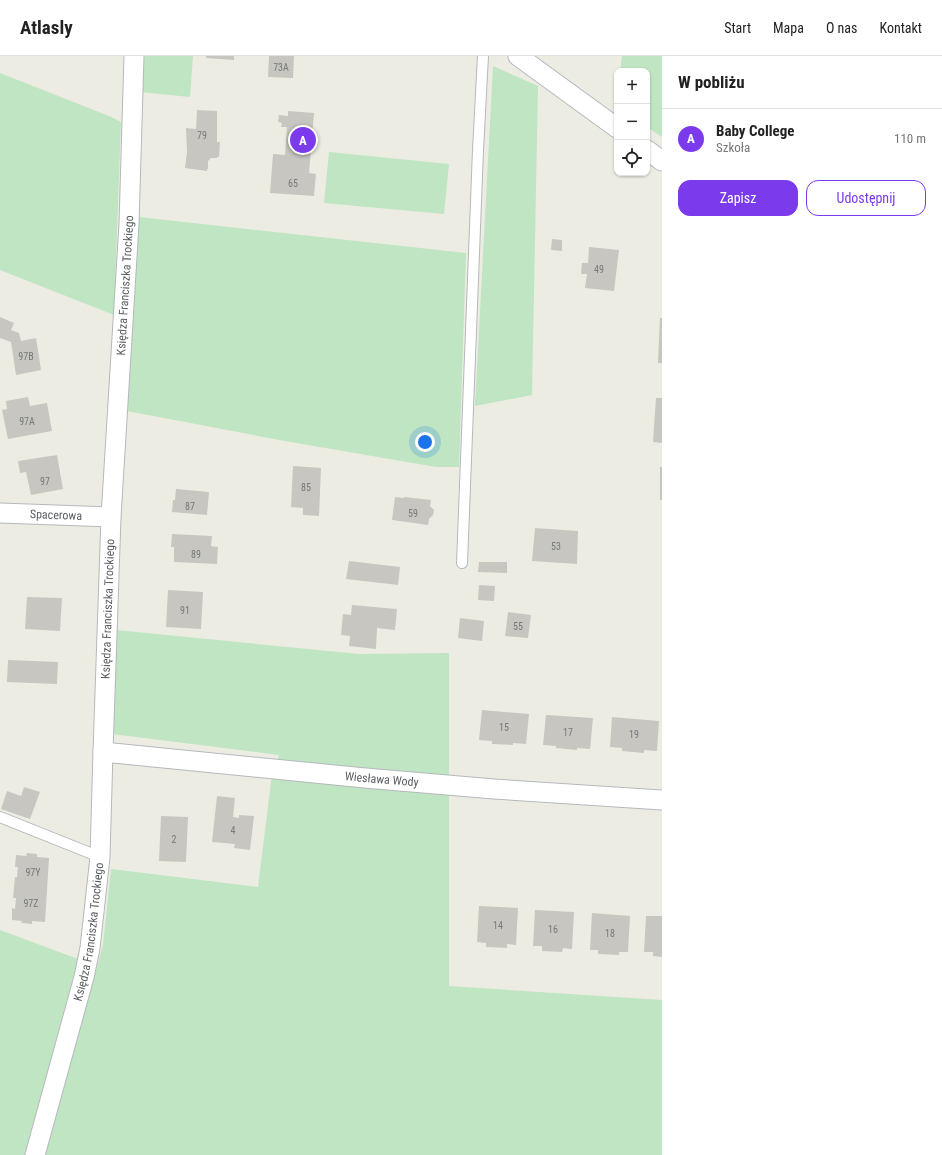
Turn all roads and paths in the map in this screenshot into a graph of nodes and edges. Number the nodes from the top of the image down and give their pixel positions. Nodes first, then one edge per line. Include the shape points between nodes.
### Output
1 (134, 56) edge
2 (483, 56) edge
3 (518, 56) edge
4 (614, 126) edge
5 (650, 152) edge
6 (662, 161) edge
7 (0, 513) edge
8 (111, 517) junction
9 (462, 563) dead end
10 (103, 752) junction
11 (662, 800) edge
12 (0, 817) edge
13 (100, 857) junction
14 (35, 1155) edge

1 - 8 street, Księdza Franciszka Trockiego via 129,224
2 - 9 lane
3 - 4 street
5 - 6 street
7 - 8 street, Spacerowa
8 - 10 street, Księdza Franciszka Trockiego
10 - 11 street, Wiesława Wody via 373,779
10 - 13 street, Księdza Franciszka Trockiego
12 - 13 lane
13 - 14 street, Księdza Franciszka Trockiego via 86,970

